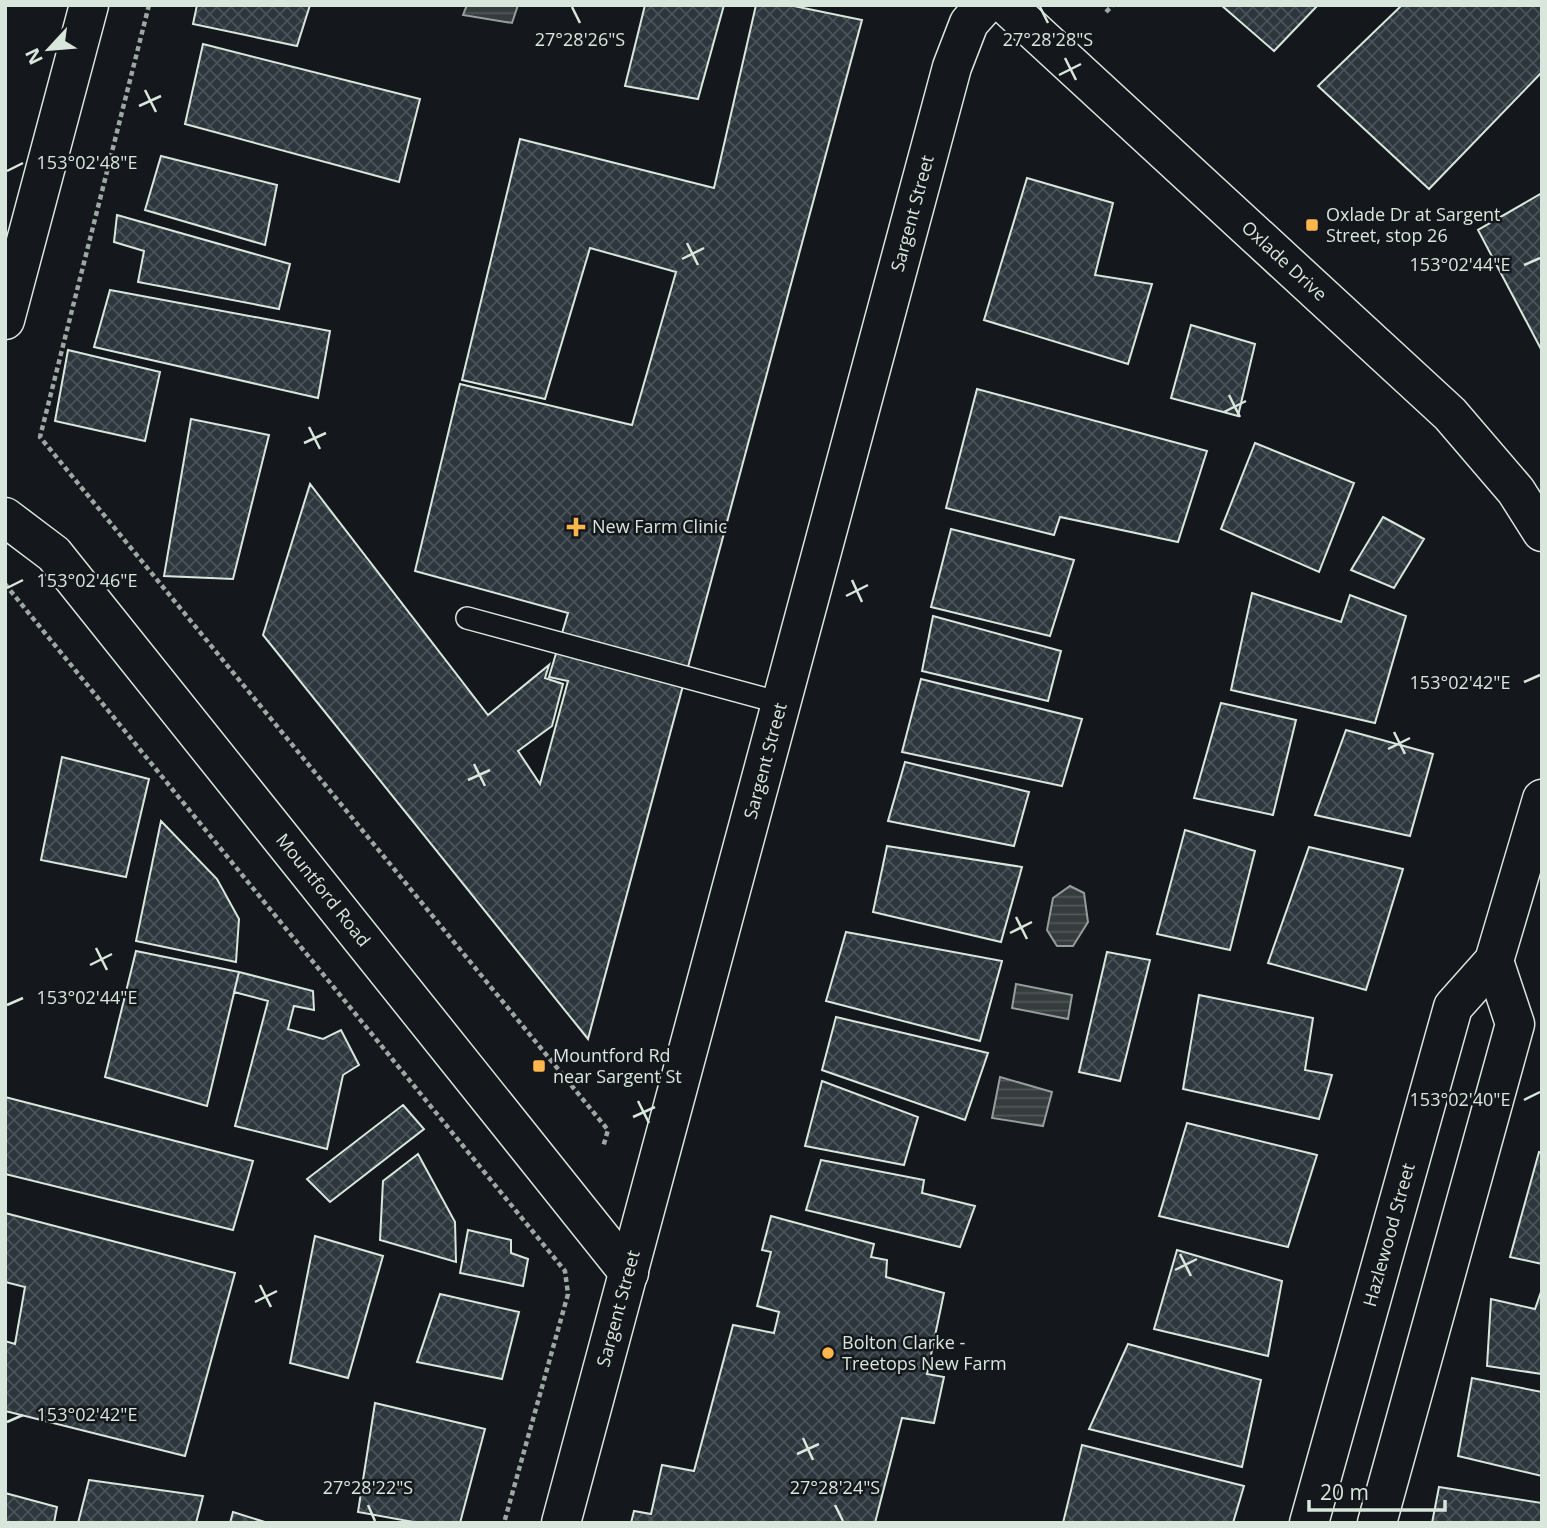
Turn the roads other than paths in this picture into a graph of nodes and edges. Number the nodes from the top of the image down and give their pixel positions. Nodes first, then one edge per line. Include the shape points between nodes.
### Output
1 (89, 5) edge
2 (985, 5) edge
3 (1006, 5) edge
4 (5, 320) edge
5 (5, 517) edge
6 (1542, 532) edge
7 (467, 618) dead end
8 (781, 703) junction
9 (1542, 799) edge
10 (1494, 961) junction
11 (629, 1273) junction
12 (561, 1523) edge
13 (1309, 1523) edge
14 (1377, 1523) edge

1 - 4 street
2 - 8 street, Sargent Street via 969,23 952,67
3 - 6 street, Oxlade Drive via 1451,414 1516,491
5 - 11 street, Mountford Road via 54,554
7 - 8 lane
8 - 11 street, Sargent Street
9 - 10 street, Hazlewood Street
10 - 13 street, Hazlewood Street via 1453,1007
10 - 14 street via 1515,1024
11 - 12 street, Sargent Street

